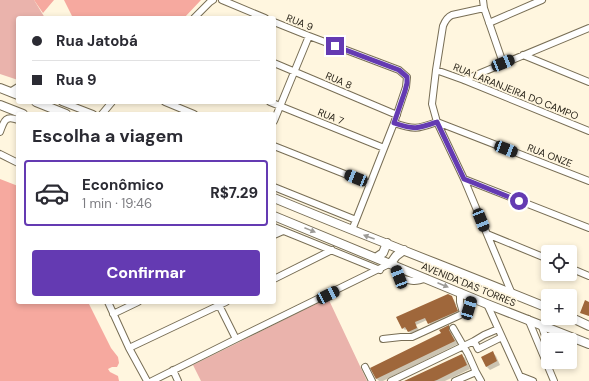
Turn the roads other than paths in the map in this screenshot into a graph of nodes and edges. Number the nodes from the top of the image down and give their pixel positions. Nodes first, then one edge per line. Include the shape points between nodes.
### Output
1 (213, 0) edge
2 (222, 0) edge
3 (483, 0) edge
4 (542, 0) edge
5 (484, 8) junction
6 (196, 16) edge
7 (260, 16) edge
8 (276, 23) edge
9 (489, 23) junction
10 (589, 28) edge
11 (582, 31) junction
12 (589, 34) edge
13 (309, 36) junction
14 (523, 55) junction
15 (503, 63) junction
16 (276, 64) edge
17 (436, 70) junction
18 (295, 71) junction
19 (464, 80) junction
20 (589, 82) edge
21 (0, 88) edge
22 (14, 94) edge
23 (40, 104) edge
24 (67, 104) edge
25 (110, 104) edge
26 (170, 104) edge
27 (275, 104) edge
28 (0, 105) edge
29 (280, 106) junction
30 (17, 112) edge
31 (57, 112) edge
32 (88, 112) edge
33 (104, 112) edge
34 (189, 112) edge
35 (397, 115) junction
36 (276, 116) edge
37 (16, 119) edge
38 (437, 122) junction
39 (394, 123) junction
40 (589, 131) edge
41 (0, 132) edge
42 (276, 147) edge
43 (384, 148) junction
44 (1, 155) edge
45 (16, 162) edge
46 (464, 179) junction
47 (589, 181) edge
48 (370, 184) junction
49 (276, 188) edge
50 (276, 199) edge
51 (276, 217) edge
52 (356, 220) junction
53 (276, 228) edge
54 (589, 228) edge
55 (352, 230) junction
56 (283, 231) junction
57 (276, 234) edge
58 (487, 234) junction
59 (387, 243) junction
60 (332, 250) junction
61 (404, 250) junction
62 (541, 256) edge
63 (377, 258) junction
64 (393, 264) junction
65 (380, 270) junction
66 (577, 271) edge
67 (589, 276) edge
68 (276, 277) edge
69 (460, 292) junction
70 (512, 294) junction
71 (472, 297) junction
72 (109, 304) edge
73 (134, 304) edge
74 (218, 304) edge
75 (487, 304) junction
76 (541, 305) edge
77 (463, 313) junction
78 (113, 314) junction
79 (528, 319) junction
80 (577, 320) edge
81 (541, 324) edge
82 (543, 325) edge
83 (589, 326) edge
84 (453, 328) dead end
85 (498, 329) junction
86 (502, 337) junction
87 (236, 339) junction
88 (383, 339) dead end
89 (474, 342) junction
90 (589, 344) edge
91 (464, 347) junction
92 (129, 348) junction
93 (478, 349) junction
94 (468, 354) junction
95 (365, 367) dead end
96 (173, 370) junction
97 (476, 372) junction
98 (521, 378) edge
99 (147, 381) edge
100 (152, 381) edge
101 (178, 381) edge
102 (372, 381) edge
103 (391, 381) edge
104 (455, 381) edge
105 (481, 381) edge
106 (533, 381) edge
107 (554, 381) edge

1 - 6 street
2 - 7 street
3 - 5 street
4 - 9 street
5 - 9 street
5 - 17 street via 448,17 443,26
8 - 13 street, RUA 9
9 - 15 street
10 - 11 street
11 - 12 street
11 - 14 street
13 - 18 street
13 - 35 street, RUA 9 via 399,70 407,77
14 - 15 street
14 - 20 street
15 - 19 street
16 - 18 street, RUA 8
17 - 19 street, RUA LARANJEIRA DO CAMPO
17 - 38 street via 432,104
18 - 29 street
18 - 35 street, RUA 8
19 - 40 street, RUA LARANJEIRA DO CAMPO
21 - 22 main road
23 - 31 main road
24 - 32 street
25 - 33 street
26 - 34 street
27 - 29 street, RUA 7
28 - 30 main road
29 - 36 street
29 - 43 street, RUA 7
35 - 39 street
37 - 41 street via 8,118 4,121
38 - 39 street via 418,128
38 - 46 street
38 - 47 street, RUA ONZE
39 - 43 street
42 - 48 street
43 - 48 street
44 - 45 street
46 - 54 street
46 - 58 street
48 - 52 street
49 - 52 street
50 - 55 main road, AVENIDA DAS TORRES
51 -> 63 main road, AVENIDA DAS TORRES
52 - 55 street
53 - 56 street
59 -> 55 main road, AVENIDA DAS TORRES
56 - 57 street
56 - 60 street
58 - 62 street
58 - 70 street
59 - 61 main road, AVENIDA DAS TORRES
59 - 63 main road
60 - 65 street
60 - 68 street
61 - 64 main road via 396,256
61 - 70 main road, AVENIDA DAS TORRES
63 - 64 main road, AVENIDA DAS TORRES
64 - 65 street
64 -> 69 main road, AVENIDA DAS TORRES
65 - 87 street
66 - 67 street
69 - 71 main road, AVENIDA DAS TORRES
69 - 77 street
70 - 76 main road, AVENIDA DAS TORRES
71 - 75 main road, AVENIDA DAS TORRES
71 - 77 street via 469,308
72 - 78 street
73 - 78 street
74 - 87 street
74 - 92 street
75 - 79 main road, AVENIDA DAS TORRES
75 - 85 street
77 - 88 street via 412,337
78 - 92 street
79 - 81 main road, AVENIDA DAS TORRES
79 - 107 street
80 - 83 main road
82 - 90 main road, AVENIDA DAS TORRES
84 - 91 street
85 - 86 street
85 - 89 street
86 - 93 street
86 - 98 street
87 - 96 street
89 - 91 street
89 - 93 street
91 - 94 street
91 - 103 street
92 - 99 street
93 - 94 street
94 - 97 street
95 - 102 street
96 - 100 street
96 - 101 street
97 - 104 street
97 - 105 street
98 - 106 street

